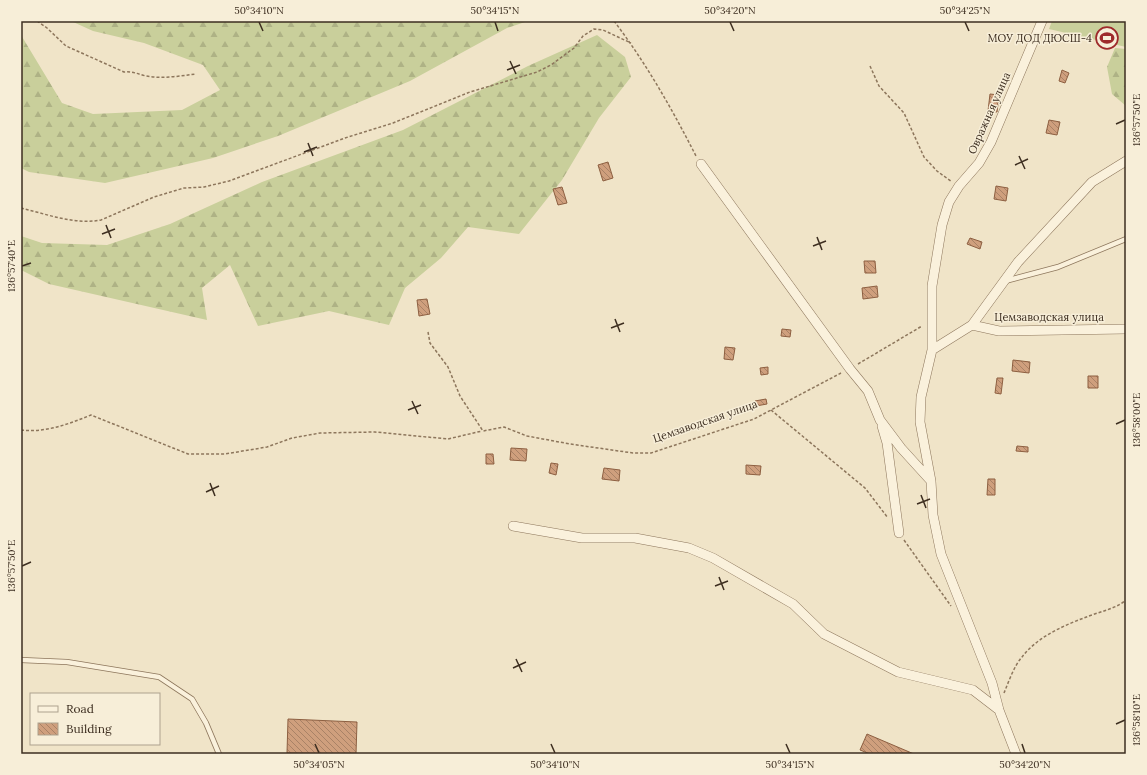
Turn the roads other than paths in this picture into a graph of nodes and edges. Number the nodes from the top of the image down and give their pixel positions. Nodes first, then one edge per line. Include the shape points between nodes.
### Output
1 (1042, 21) edge
2 (1126, 161) edge
3 (701, 164) road end
4 (1126, 239) edge
5 (1003, 281) junction
6 (972, 325) junction
7 (1126, 329) edge
8 (932, 350) junction
9 (880, 420) junction
10 (931, 481) junction
11 (513, 526) dead end
12 (899, 533) road end
13 (21, 660) edge
14 (999, 710) junction
15 (218, 754) edge
16 (1016, 754) edge

1 - 8 street, Овражная улица via 991,142 979,164 959,186 949,202 942,225 932,286
2 - 5 street via 1092,182
3 - 9 street via 868,391
4 - 5 lane via 1058,267
5 - 6 street
6 - 7 street, Цемзаводская улица via 999,331
6 - 8 street
8 - 10 street, Овражная улица via 921,397 920,422
9 - 10 street
9 - 12 street via 887,443
10 - 14 street, Овражная улица via 933,515 941,554 992,683
11 - 14 street via 582,538 635,538 689,548 713,558 793,604 824,634 898,672 973,690
13 - 15 lane via 67,662 159,677 192,699
14 - 16 street, Овражная улица

